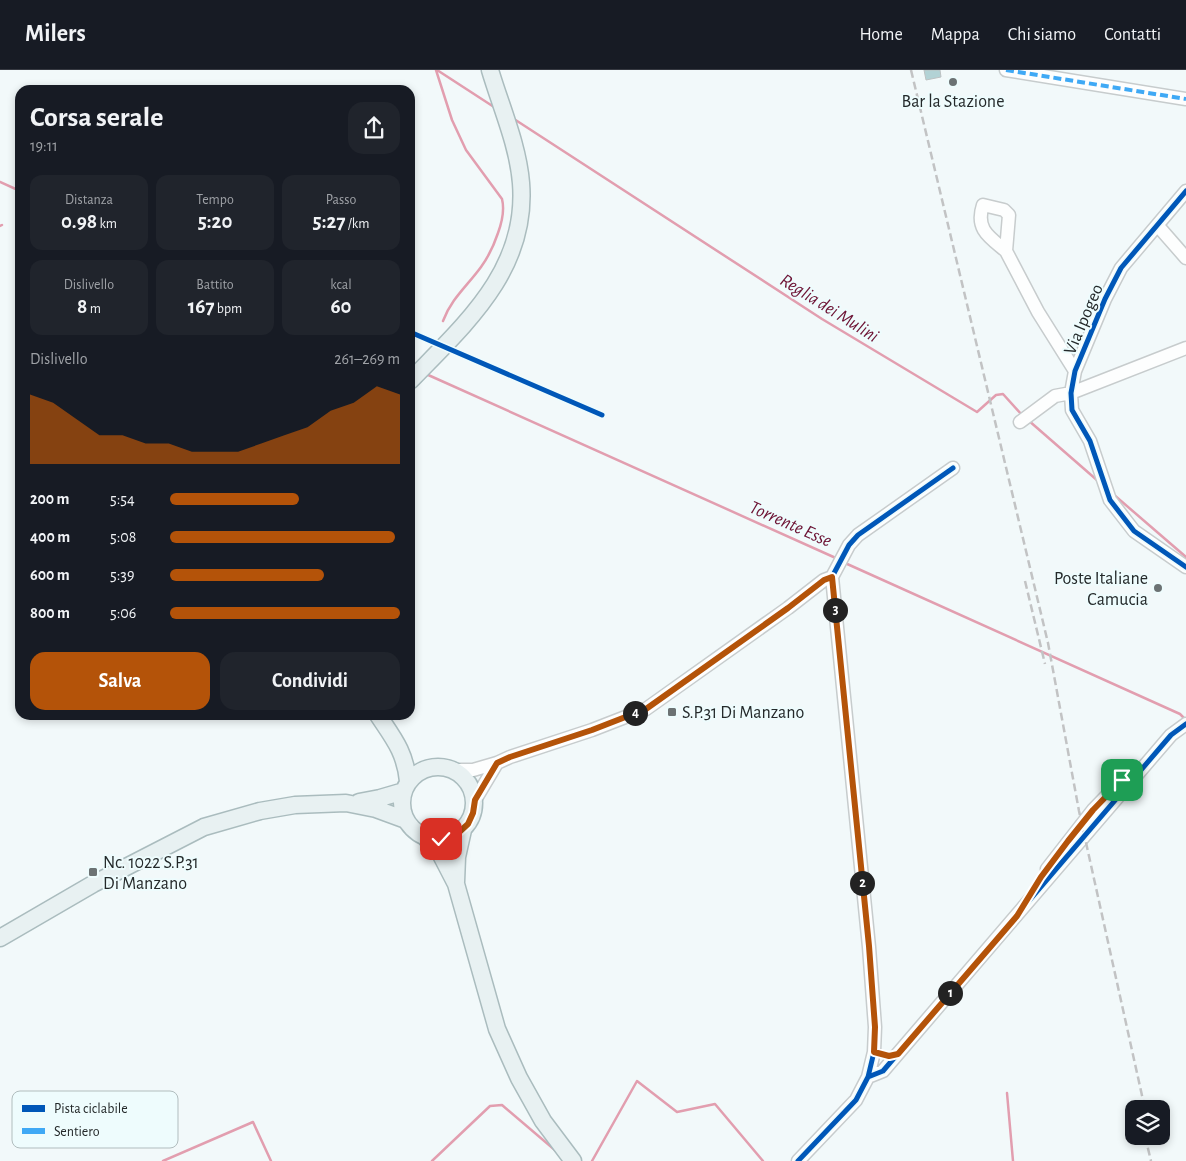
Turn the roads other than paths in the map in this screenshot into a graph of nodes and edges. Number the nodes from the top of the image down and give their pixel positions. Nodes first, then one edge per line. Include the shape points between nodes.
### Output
1 (490, 70) edge
2 (1006, 70) edge
3 (1186, 99) edge
4 (1186, 191) edge
5 (1158, 226) junction
6 (1006, 251) dead end
7 (1186, 258) edge
8 (1186, 348) edge
9 (1076, 371) junction
10 (415, 375) edge
11 (1071, 393) junction
12 (1020, 422) dead end
13 (953, 468) dead end
14 (1186, 567) edge
15 (834, 574) junction
16 (382, 720) edge
17 (1186, 724) edge
18 (395, 739) junction
19 (497, 763) junction
20 (433, 767) junction
21 (455, 770) junction
22 (406, 786) junction
23 (475, 800) junction
24 (346, 804) junction
25 (406, 820) junction
26 (463, 830) junction
27 (424, 836) junction
28 (456, 884) junction
29 (0, 938) edge
30 (874, 1052) junction
31 (898, 1054) junction
32 (868, 1077) junction
33 (573, 1161) edge
34 (798, 1161) edge

1 - 10 main road via 517,161 522,206 514,248 479,309
2 - 3 street
4 - 5 street, Via Ipogeo
5 - 7 street
5 - 9 street, Via Ipogeo via 1121,268
6 - 9 street via 1038,312
8 - 11 street
9 - 11 street, Via Ipogeo
11 - 12 street via 1055,396
11 - 14 street via 1072,410 1090,441 1110,500 1134,531
13 - 15 street via 858,535
15 - 19 street via 646,709
15 - 30 street via 869,946
16 - 18 main road
17 - 31 street via 1093,810 1041,877 1017,916
18 - 20 main road
18 - 22 main road via 406,762
19 - 21 street via 473,770
19 - 23 street
20 - 21 main road
20 - 22 main road via 418,772
21 - 23 main road via 470,785
22 - 24 main road via 380,798
22 - 25 main road via 402,807
23 - 26 main road via 473,813
24 - 25 main road via 376,808
24 - 29 main road via 268,809 204,827 93,884
25 - 27 main road
26 - 27 main road via 441,839
26 - 28 main road
27 - 28 main road via 441,855
28 - 33 main road via 497,1029 543,1121
30 - 31 street via 889,1056
30 - 32 street
31 - 32 street via 883,1070
32 - 34 street via 856,1100

